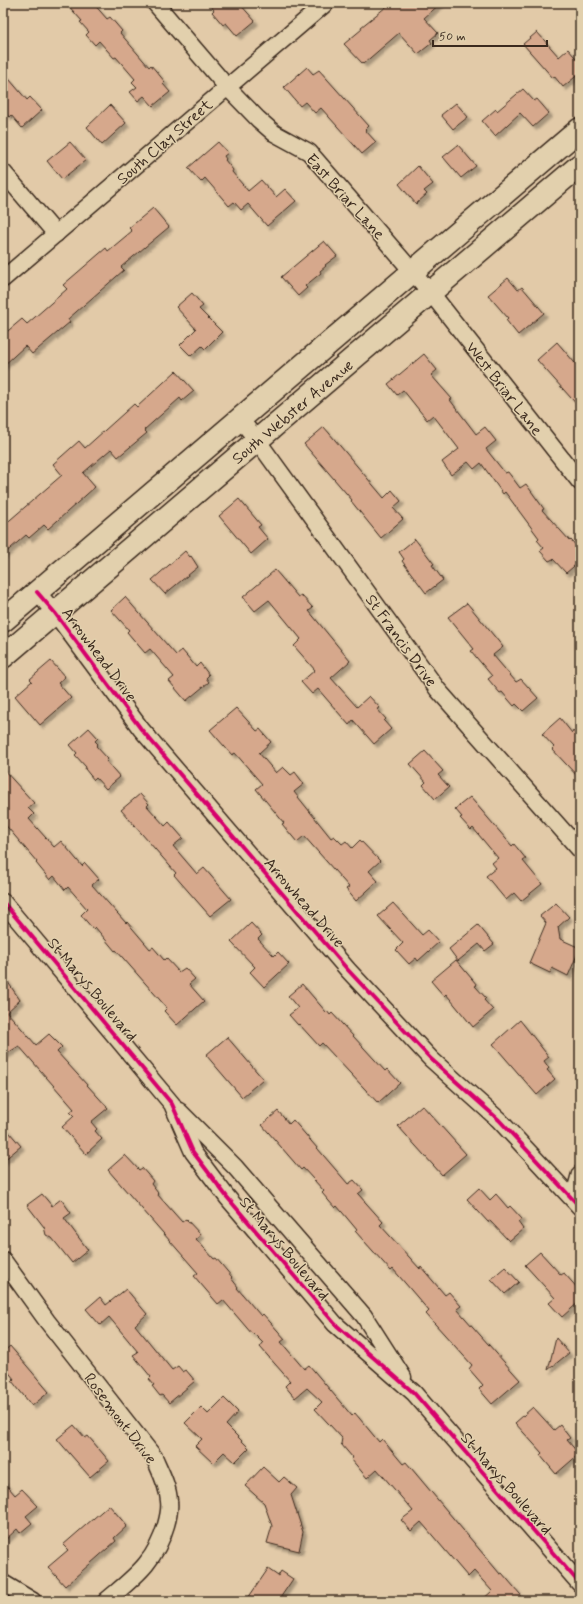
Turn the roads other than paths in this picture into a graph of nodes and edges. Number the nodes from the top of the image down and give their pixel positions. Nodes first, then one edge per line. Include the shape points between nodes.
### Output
1 (155, 3) edge
2 (326, 3) edge
3 (228, 87) junction
4 (580, 129) edge
5 (580, 165) edge
6 (3, 172) edge
7 (56, 234) junction
8 (412, 272) junction
9 (3, 279) edge
10 (431, 293) junction
11 (240, 419) junction
12 (257, 440) junction
13 (580, 482) edge
14 (37, 592) junction
15 (55, 613) junction
16 (3, 621) edge
17 (3, 657) edge
18 (580, 850) edge
19 (3, 902) edge
20 (172, 1104) junction
21 (580, 1174) edge
22 (577, 1203) edge
23 (3, 1260) edge
24 (414, 1393) junction
25 (3, 1583) edge
26 (580, 1584) edge
27 (33, 1601) edge
28 (106, 1601) edge

1 - 3 street, East Briar Lane
2 - 3 street, South Clay Street
3 - 7 street, South Clay Street
3 - 8 street, East Briar Lane via 274,133 309,152
4 - 8 main road, South Webster Avenue
5 - 10 main road, South Webster Avenue
6 - 7 street
7 - 9 street, South Clay Street
8 - 10 street, East Briar Lane
8 - 11 main road, South Webster Avenue
10 - 12 main road, South Webster Avenue
10 - 13 street, West Briar Lane
11 - 12 street, St Francis Drive
11 - 14 main road, South Webster Avenue
12 - 15 main road, South Webster Avenue
12 - 18 street, St Francis Drive via 438,690
14 - 15 street, Arrowhead Drive
14 - 16 main road, South Webster Avenue
15 - 17 main road, South Webster Avenue
15 - 22 street, Arrowhead Drive via 141,729 348,970 430,1059 499,1120
19 - 20 street, St Marys Boulevard
20 - 24 street via 235,1167 364,1316
20 - 24 street, St Marys Boulevard via 193,1152 226,1197 335,1324
21 - 22 street
23 - 28 street, Rosemont Drive via 47,1321 154,1457 165,1481 170,1502 162,1540 140,1573
24 - 26 street, St Marys Boulevard
25 - 27 street

